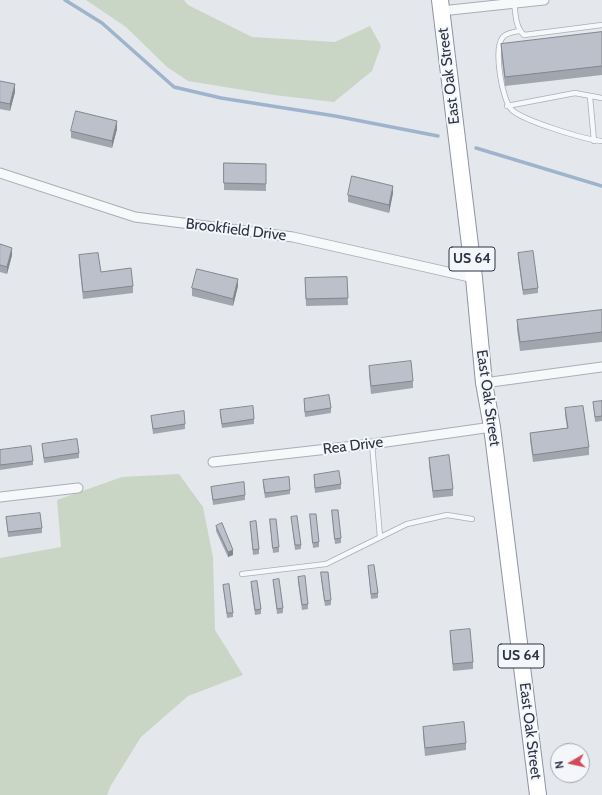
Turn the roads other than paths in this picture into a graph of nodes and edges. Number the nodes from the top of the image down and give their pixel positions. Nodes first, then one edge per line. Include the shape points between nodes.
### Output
1 (544, 0) edge
2 (534, 1) edge
3 (514, 3) junction
4 (441, 5) edge
5 (602, 25) edge
6 (520, 31) junction
7 (590, 96) junction
8 (602, 98) edge
9 (507, 106) junction
10 (594, 141) junction
11 (602, 141) edge
12 (0, 174) edge
13 (474, 278) junction
14 (602, 367) edge
15 (484, 383) junction
16 (492, 427) junction
17 (372, 444) junction
18 (213, 462) dead end
19 (78, 488) dead end
20 (0, 497) edge
21 (472, 520) dead end
22 (380, 537) junction
23 (242, 574) dead end
24 (538, 795) edge

1 - 2 street
2 - 3 street
3 - 4 street
3 - 6 lane
4 - 13 highway, East Oak Street / US 64
5 - 6 lane via 529,35 524,35
6 - 9 lane via 503,36 499,42 498,52
7 - 8 lane
7 - 9 lane via 575,94
7 - 10 lane
9 - 10 lane via 521,116
10 - 11 lane
12 - 13 street, Brookfield Drive via 135,217 293,237
13 - 15 highway, East Oak Street / US 64
14 - 15 street
15 - 16 highway, East Oak Street / US 64
16 - 17 street, Rea Drive
16 - 24 highway, East Oak Street / US 64
17 - 18 street, Rea Drive
17 - 22 lane
19 - 20 street
21 - 22 lane via 447,515 407,524
22 - 23 lane via 326,564

